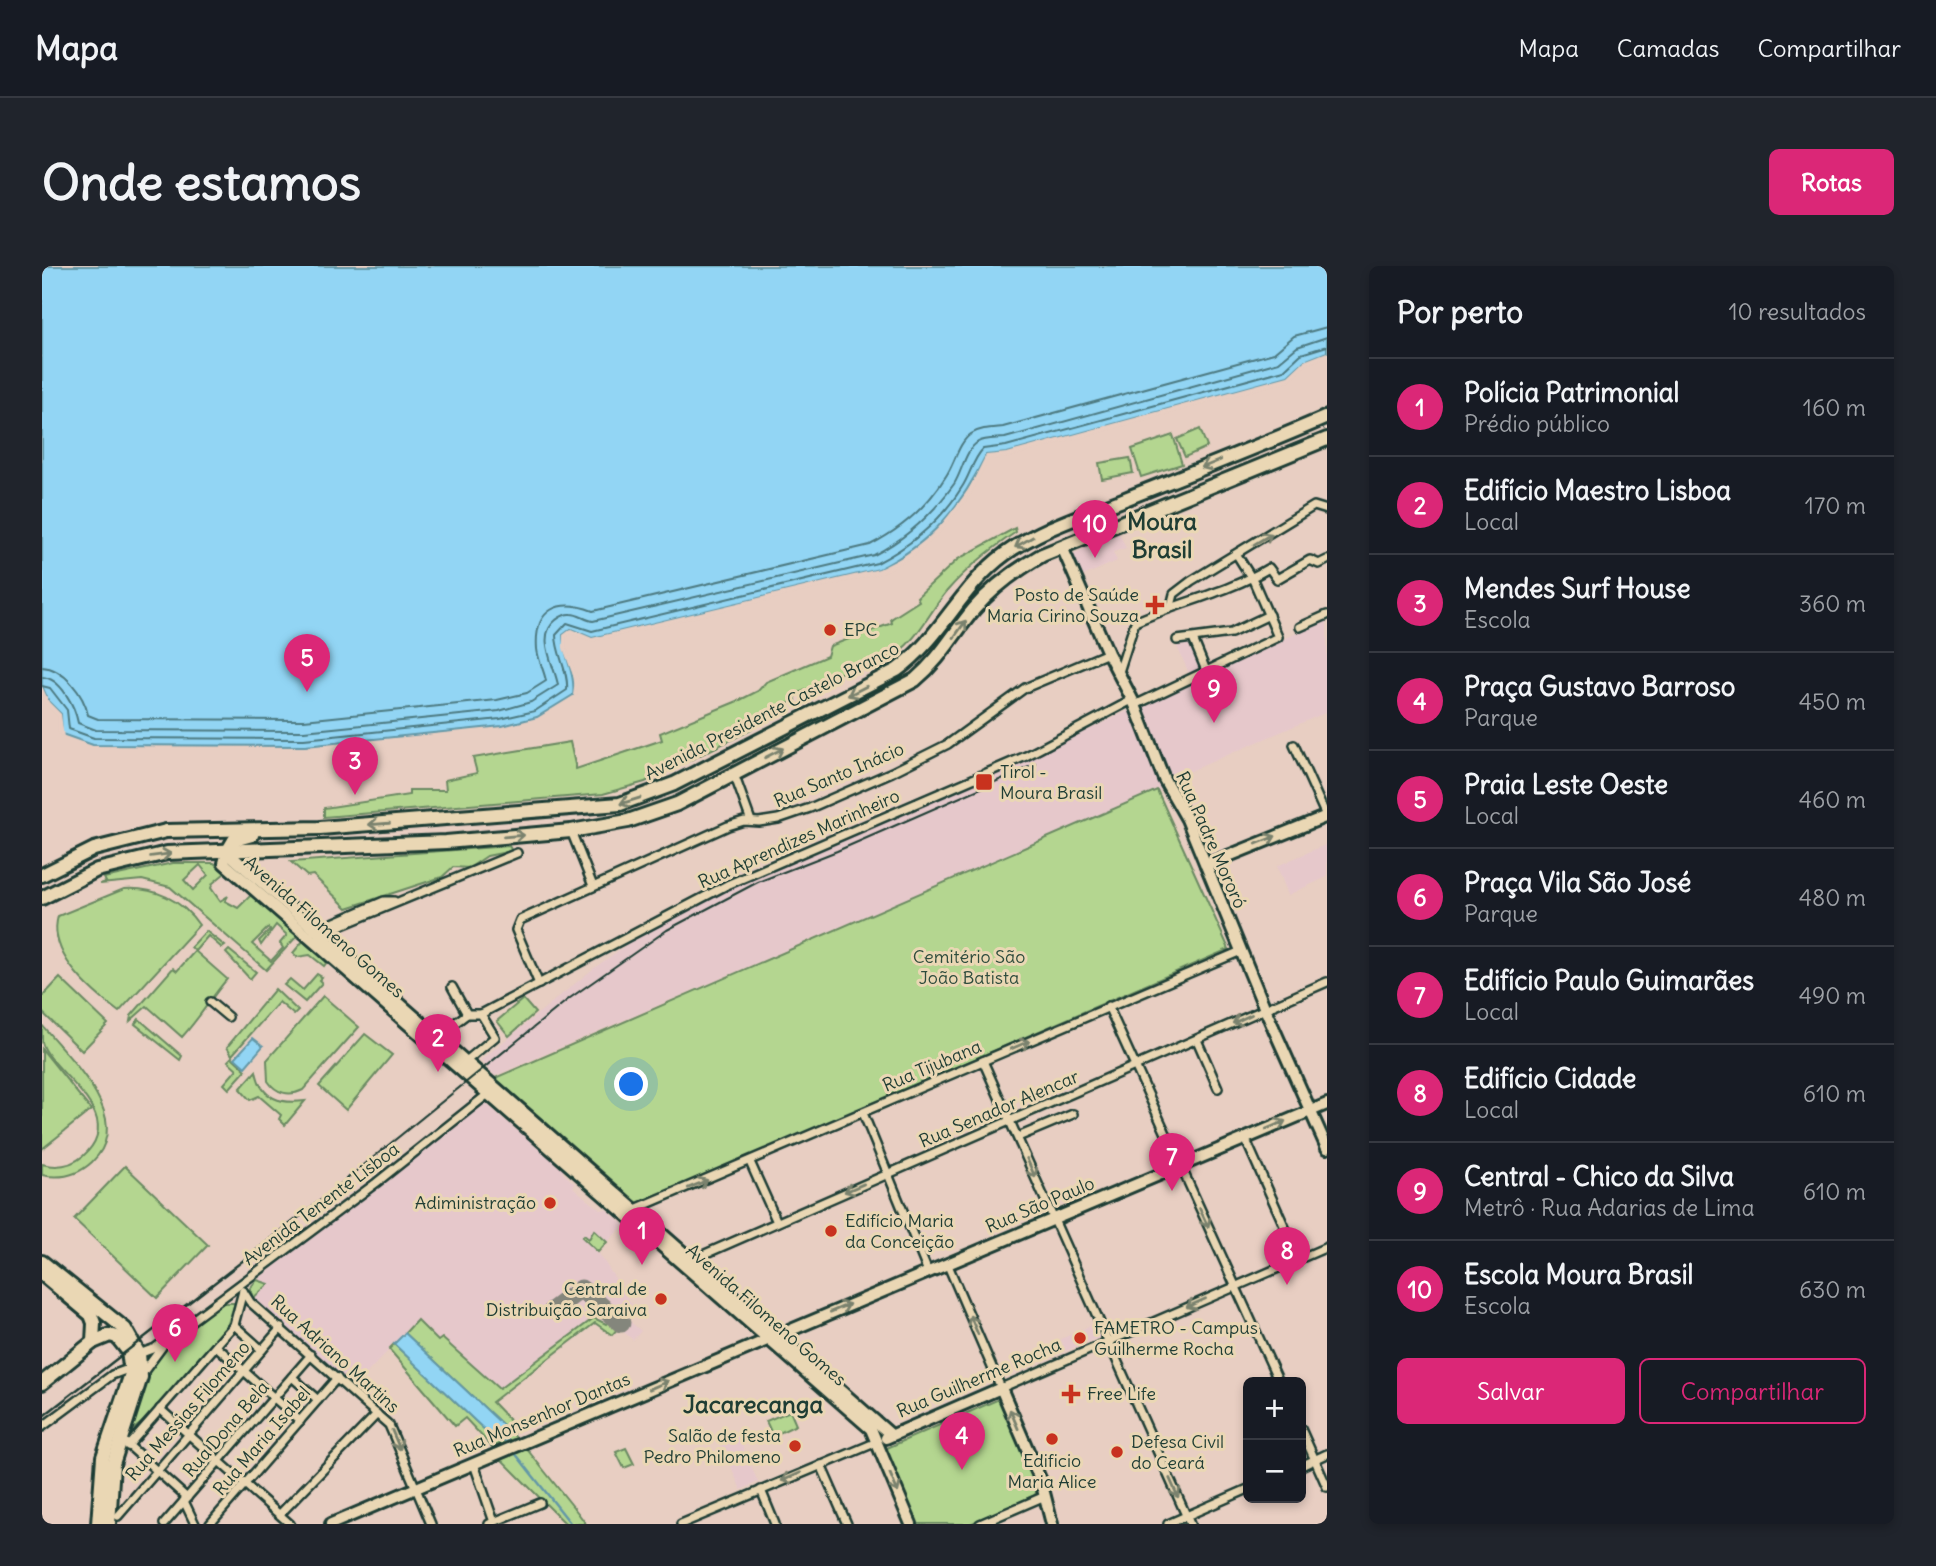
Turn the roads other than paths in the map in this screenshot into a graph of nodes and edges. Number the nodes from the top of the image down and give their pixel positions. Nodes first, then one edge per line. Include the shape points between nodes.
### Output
1 (1327, 417) edge
2 (1327, 439) edge
3 (1268, 441) junction
4 (1276, 460) junction
5 (1327, 510) edge
6 (1086, 514) junction
7 (1100, 531) junction
8 (1062, 547) junction
9 (1237, 555) junction
10 (1327, 560) edge
11 (1251, 579) junction
12 (1171, 606) junction
13 (1269, 615) junction
14 (1327, 615) edge
15 (1300, 627) dead end
16 (1193, 639) junction
17 (1177, 640) dead end
18 (1108, 653) junction
19 (1119, 672) junction
20 (1207, 673) junction
21 (1134, 703) junction
22 (1294, 745) dead end
23 (726, 757) junction
24 (734, 774) junction
25 (1327, 817) edge
26 (751, 821) junction
27 (419, 822) junction
28 (203, 830) junction
29 (269, 831) junction
30 (571, 831) junction
31 (392, 844) junction
32 (90, 851) junction
33 (227, 852) junction
34 (517, 853) dead end
35 (1206, 865) junction
36 (97, 870) junction
37 (42, 875) edge
38 (593, 886) junction
39 (42, 898) edge
40 (314, 935) junction
41 (1241, 951) junction
42 (1327, 982) edge
43 (539, 984) junction
44 (452, 987) dead end
45 (210, 1002) dead end
46 (1108, 1006) junction
47 (1265, 1009) junction
48 (467, 1014) junction
49 (481, 1014) junction
50 (228, 1017) dead end
51 (432, 1039) junction
52 (1197, 1040) junction
53 (983, 1061) junction
54 (465, 1062) junction
55 (1135, 1067) junction
56 (1218, 1088) dead end
57 (488, 1094) junction
58 (1327, 1104) edge
59 (1310, 1111) junction
60 (863, 1113) junction
61 (1073, 1114) dead end
62 (1010, 1120) junction
63 (1018, 1138) junction
64 (1245, 1138) junction
65 (1327, 1148) edge
66 (750, 1162) junction
67 (1180, 1165) junction
68 (888, 1173) junction
69 (630, 1212) junction
70 (1054, 1219) junction
71 (777, 1222) junction
72 (1327, 1247) edge
73 (1299, 1259) junction
74 (42, 1262) edge
75 (687, 1262) junction
76 (947, 1263) junction
77 (928, 1272) junction
78 (42, 1274) edge
79 (253, 1277) junction
80 (1234, 1286) junction
81 (243, 1291) junction
82 (220, 1298) junction
83 (241, 1301) junction
84 (250, 1302) junction
85 (234, 1325) junction
86 (282, 1328) junction
87 (171, 1336) junction
88 (772, 1336) junction
89 (1109, 1341) junction
90 (93, 1342) junction
91 (216, 1346) junction
92 (261, 1350) junction
93 (139, 1354) junction
94 (311, 1355) junction
95 (243, 1371) junction
96 (136, 1372) junction
97 (292, 1377) junction
98 (1277, 1377) edge
99 (337, 1378) junction
100 (42, 1383) edge
101 (1001, 1388) junction
102 (274, 1398) junction
103 (318, 1400) junction
104 (160, 1409) junction
105 (377, 1414) junction
106 (300, 1421) junction
107 (42, 1427) edge
108 (188, 1434) junction
109 (891, 1435) junction
110 (1306, 1440) edge
111 (877, 1441) junction
112 (124, 1442) junction
113 (1327, 1454) edge
114 (220, 1460) junction
115 (1315, 1460) junction
116 (474, 1464) junction
117 (1306, 1464) edge
118 (821, 1465) junction
119 (157, 1471) junction
120 (245, 1483) junction
121 (1327, 1487) edge
122 (416, 1488) junction
123 (761, 1490) junction
124 (1243, 1491) edge
125 (1045, 1496) junction
126 (186, 1499) junction
127 (540, 1503) dead end
128 (280, 1514) junction
129 (1187, 1516) junction
130 (114, 1520) edge
131 (491, 1523) edge
132 (98, 1524) edge
133 (164, 1524) edge
134 (195, 1524) edge
135 (210, 1524) edge
136 (290, 1524) edge
137 (331, 1524) edge
138 (431, 1524) edge
139 (681, 1524) edge
140 (775, 1524) edge
141 (848, 1524) edge
142 (911, 1524) edge
143 (980, 1524) edge
144 (1052, 1524) edge
145 (1168, 1524) edge
146 (1190, 1524) edge

1 - 3 main road, Avenida Presidente Castelo Branco
2 - 4 main road, Avenida Presidente Castelo Branco
3 - 4 main road
3 -> 6 main road, Avenida Presidente Castelo Branco
4 - 7 main road, Avenida Presidente Castelo Branco
9 -> 5 street via 1314,506
6 - 7 main road
6 -> 23 main road, Avenida Presidente Castelo Branco via 1003,556 964,593 918,655 897,670
7 - 8 main road, Avenida Presidente Castelo Branco
8 - 18 street, Rua Padre Mororó
24 -> 8 main road, Avenida Presidente Castelo Branco via 915,680 943,654 993,590 1014,572
9 - 11 street
9 - 12 street via 1182,587
10 - 11 street via 1319,564 1310,560 1277,579 1269,568
11 - 12 street
11 - 13 street
12 - 19 street via 1135,622
13 - 16 street via 1231,633
13 - 20 street, Rua Aprendizes Marinheiro via 1278,637
14 - 15 street
16 - 17 street
16 - 20 street
18 - 19 street, Rua Padre Mororó
18 - 26 street, Rua Santo Inácio via 1025,688 948,744 892,772 810,808 778,819
19 - 21 street, Rua Padre Mororó
20 - 21 street, Rua Aprendizes Marinheiro
21 - 35 street, Rua Padre Mororó
21 - 43 street, Rua Aprendizes Marinheiro via 1026,756 727,886
22 - 25 street
23 - 24 main road
23 -> 27 main road, Avenida Presidente Castelo Branco via 674,784 620,804
24 - 26 street
24 - 30 main road, Avenida Presidente Castelo Branco via 650,814
35 -> 25 street
26 - 38 street, Rua Santo Inácio
27 -> 29 main road, Avenida Presidente Castelo Branco
27 - 31 main road via 424,831 421,839
28 - 29 main road, Avenida Presidente Castelo Branco
28 - 32 main road, Avenida Presidente Castelo Branco via 141,835
28 - 33 main road
29 - 33 main road via 234,840
31 -> 30 main road, Avenida Presidente Castelo Branco
30 - 38 street
31 - 33 main road, Avenida Presidente Castelo Branco
32 - 36 main road via 89,863
32 - 37 main road, Avenida Presidente Castelo Branco
36 -> 33 main road, Avenida Presidente Castelo Branco via 167,853
33 - 40 street, Avenida Filomeno Gomes
34 - 40 street
35 - 41 street, Rua Padre Mororó
36 - 39 main road, Avenida Presidente Castelo Branco
38 - 43 street, Rua Santo Inácio via 517,923
40 - 51 street, Avenida Filomeno Gomes
41 - 46 street, Rua Tijubana
41 - 47 street, Rua Padre Mororó
42 - 47 street, Rua Senador Alencar
43 - 49 street, Rua Aprendizes Marinheiro
44 - 48 street
45 - 50 street
53 -> 46 street, Rua Tijubana
46 - 55 street
47 -> 52 street, Rua Senador Alencar
47 - 59 street, Rua Padre Mororó
48 - 49 street, Rua Aprendizes Marinheiro
48 - 51 street
49 - 54 street via 495,1037
51 - 54 street, Avenida Filomeno Gomes
51 - 57 street, Avenida Filomeno Gomes
52 - 55 street, Rua Senador Alencar
52 - 56 street
53 - 60 street, Rua Tijubana
53 - 62 street
54 - 69 street, Avenida Filomeno Gomes
55 - 62 street, Rua Senador Alencar
55 - 67 street
57 - 69 street, Avenida Filomeno Gomes
57 - 79 street, Avenida Tenente Lisboa
58 - 59 street, Rua São Paulo
64 -> 59 street, Rua São Paulo
59 - 65 street, Rua Padre Mororó
60 - 66 street, Rua Tijubana
60 - 68 street
61 - 63 street
62 - 63 street
62 - 68 street, Rua Senador Alencar
63 -> 70 street
64 - 67 street, Rua São Paulo
64 - 73 street
69 -> 66 street, Rua Tijubana
66 - 71 street
67 - 70 street, Rua São Paulo
67 -> 80 street
68 -> 71 street, Rua Senador Alencar
68 - 77 street
69 - 75 street, Avenida Filomeno Gomes
70 - 76 street, Rua São Paulo
70 - 89 street
71 - 75 street, Rua Senador Alencar
72 - 73 street, Rua Guilherme Rocha
73 - 80 street, Rua Guilherme Rocha
74 - 93 main road via 125,1329
75 - 88 street, Avenida Filomeno Gomes
76 - 77 street, Rua São Paulo
101 -> 76 street
88 -> 77 street, Rua São Paulo
78 - 90 main road via 90,1315
79 - 81 street
79 - 82 street, Avenida Tenente Lisboa
80 -> 89 street, Rua Guilherme Rocha
80 - 98 street
81 - 83 street
81 - 84 street, Rua Adriano Martins
82 - 83 street, Rua Adriano Martins
82 - 87 street, Avenida Tenente Lisboa
83 - 84 street, Rua Adriano Martins
83 - 85 street
84 - 86 street, Rua Adriano Martins
85 - 91 street
85 - 92 street
86 - 92 street, Rua Messias Filomeno
86 - 94 street, Rua Adriano Martins
87 - 93 street, Avenida Tenente Lisboa
87 - 96 street, Avenida Tenente Lisboa
88 - 109 street, Avenida Filomeno Gomes
88 - 111 street, Avenida Filomeno Gomes via 870,1429
116 -> 88 street, Rua Monsenhor Dantas
89 - 101 street, Rua Guilherme Rocha
89 -> 129 street
90 - 96 main road via 117,1337
90 - 100 main road
91 - 95 street
91 - 104 street
92 - 95 street, Rua Messias Filomeno
93 - 96 main road
94 - 97 street, Rua Dona Bela
94 - 99 street, Rua Adriano Martins
95 - 102 street
95 - 108 street, Rua Messias Filomeno
96 - 107 street, Avenida Tenente Lisboa via 112,1375
96 - 112 main road
96 - 132 main road via 103,1457
97 - 102 street, Rua Dona Bela
97 - 103 street
99 - 103 street, Rua Maria Isabel
99 - 105 street, Rua Adriano Martins
101 - 109 street, Rua Guilherme Rocha
125 -> 101 street
102 - 106 street
102 - 114 street, Rua Dona Bela
103 - 106 street, Rua Maria Isabel
104 - 108 street
104 - 112 street
105 -> 122 street, Rua Adriano Martins via 389,1425
105 - 128 street
106 - 120 street, Rua Maria Isabel
108 - 114 street
108 - 119 street, Rua Messias Filomeno
109 - 111 street, Rua Guilherme Rocha
110 - 115 street
111 - 118 street
111 -> 142 street, Avenida Filomeno Gomes
112 - 119 street
112 - 130 main road via 111,1479
113 - 115 street
114 - 120 street
114 - 126 street, Rua Dona Bela
115 - 117 street
115 - 121 street
116 - 122 street, Rua Monsenhor Dantas
116 - 131 street
118 -> 123 street
118 - 141 street
119 - 126 street
119 - 130 street, Rua Messias Filomeno
120 - 128 street
120 - 135 street, Rua Maria Isabel
122 - 137 street, Rua Monsenhor Dantas
122 - 138 street, Rua Adriano Martins
123 - 139 street
123 - 140 street
124 - 129 street
125 - 143 street
125 - 144 street
126 - 133 street, Rua Dona Bela
126 - 134 street
127 - 131 street
128 - 136 street
129 - 145 street
129 - 146 street

